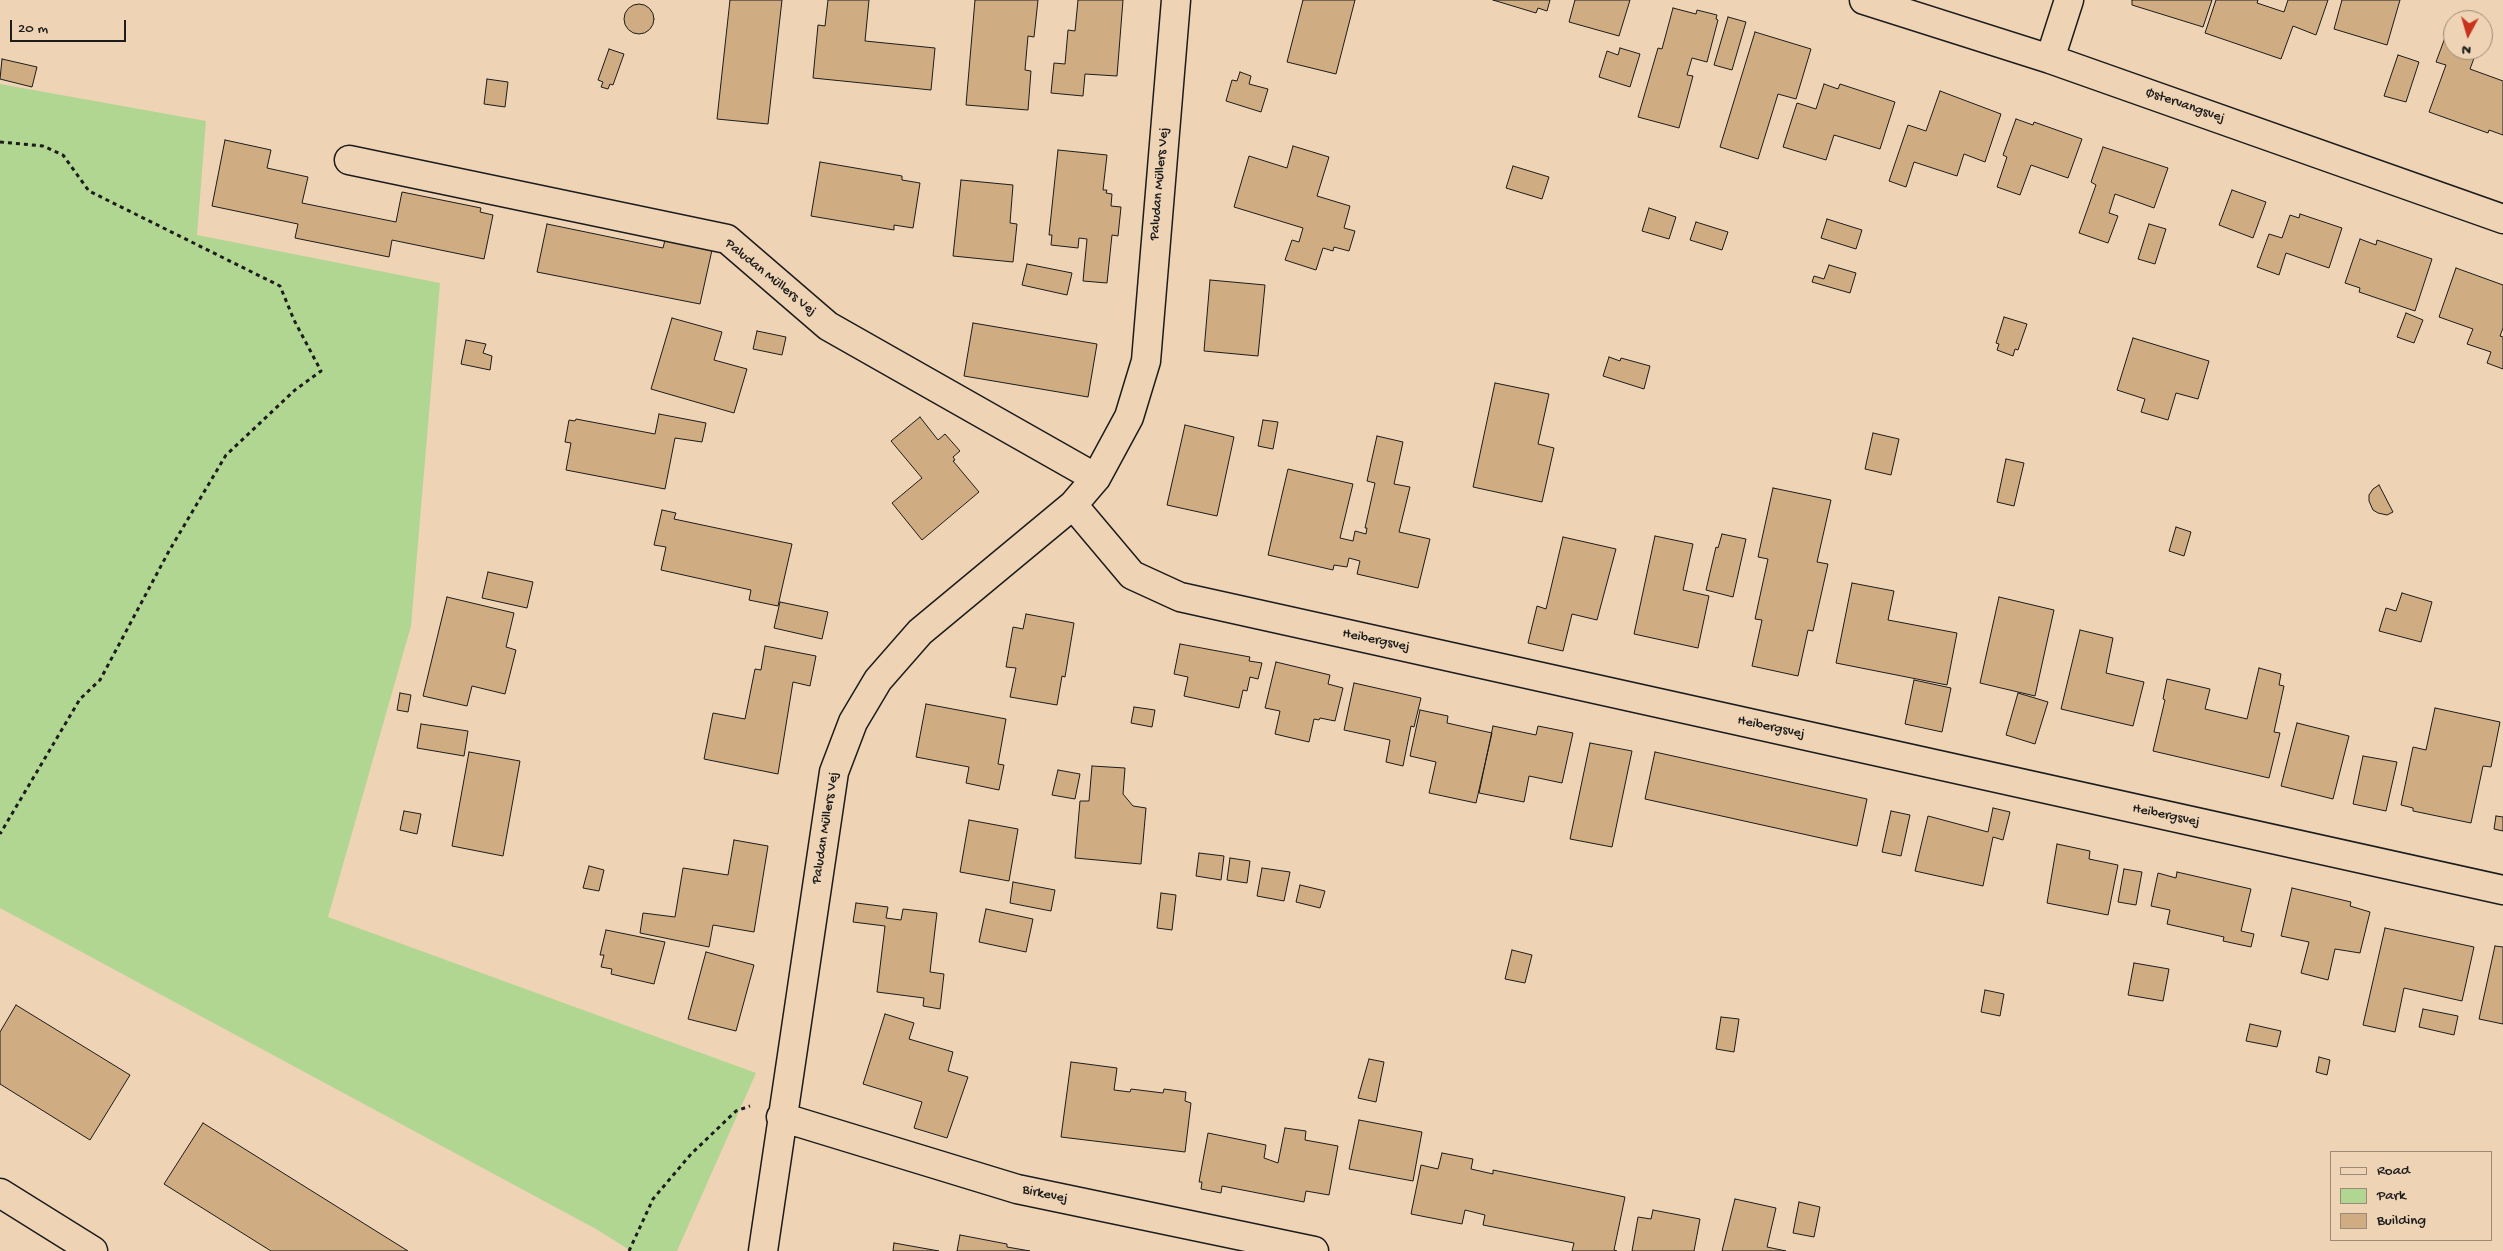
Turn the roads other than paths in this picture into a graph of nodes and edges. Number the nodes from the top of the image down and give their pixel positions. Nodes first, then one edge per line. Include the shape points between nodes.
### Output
1 (1176, 0) edge
2 (1864, 0) edge
3 (2069, 0) edge
4 (2050, 59) junction
5 (349, 160) dead end
6 (2503, 219) edge
7 (1096, 478) junction
8 (1073, 505) junction
9 (2503, 890) edge
10 (784, 1105) junction
11 (0, 1194) edge
12 (93, 1251) edge
13 (763, 1251) edge
14 (1314, 1251) edge

1 - 7 street, Paludan Müllers Vej via 1146,361 1129,417
2 - 4 street, Østervangsvej
3 - 4 street
4 - 6 street, Østervangsvej
5 - 7 street, Paludan Müllers Vej via 726,239 828,326
7 - 8 street, Paludan Müllers Vej
8 - 9 street, Heibergsvej via 1132,575 1180,597
8 - 10 street, Paludan Müllers Vej via 920,632 878,680 853,722 834,772
10 - 13 street, Paludan Müllers Vej
10 - 14 street, Birkevej via 1018,1189
11 - 12 street

